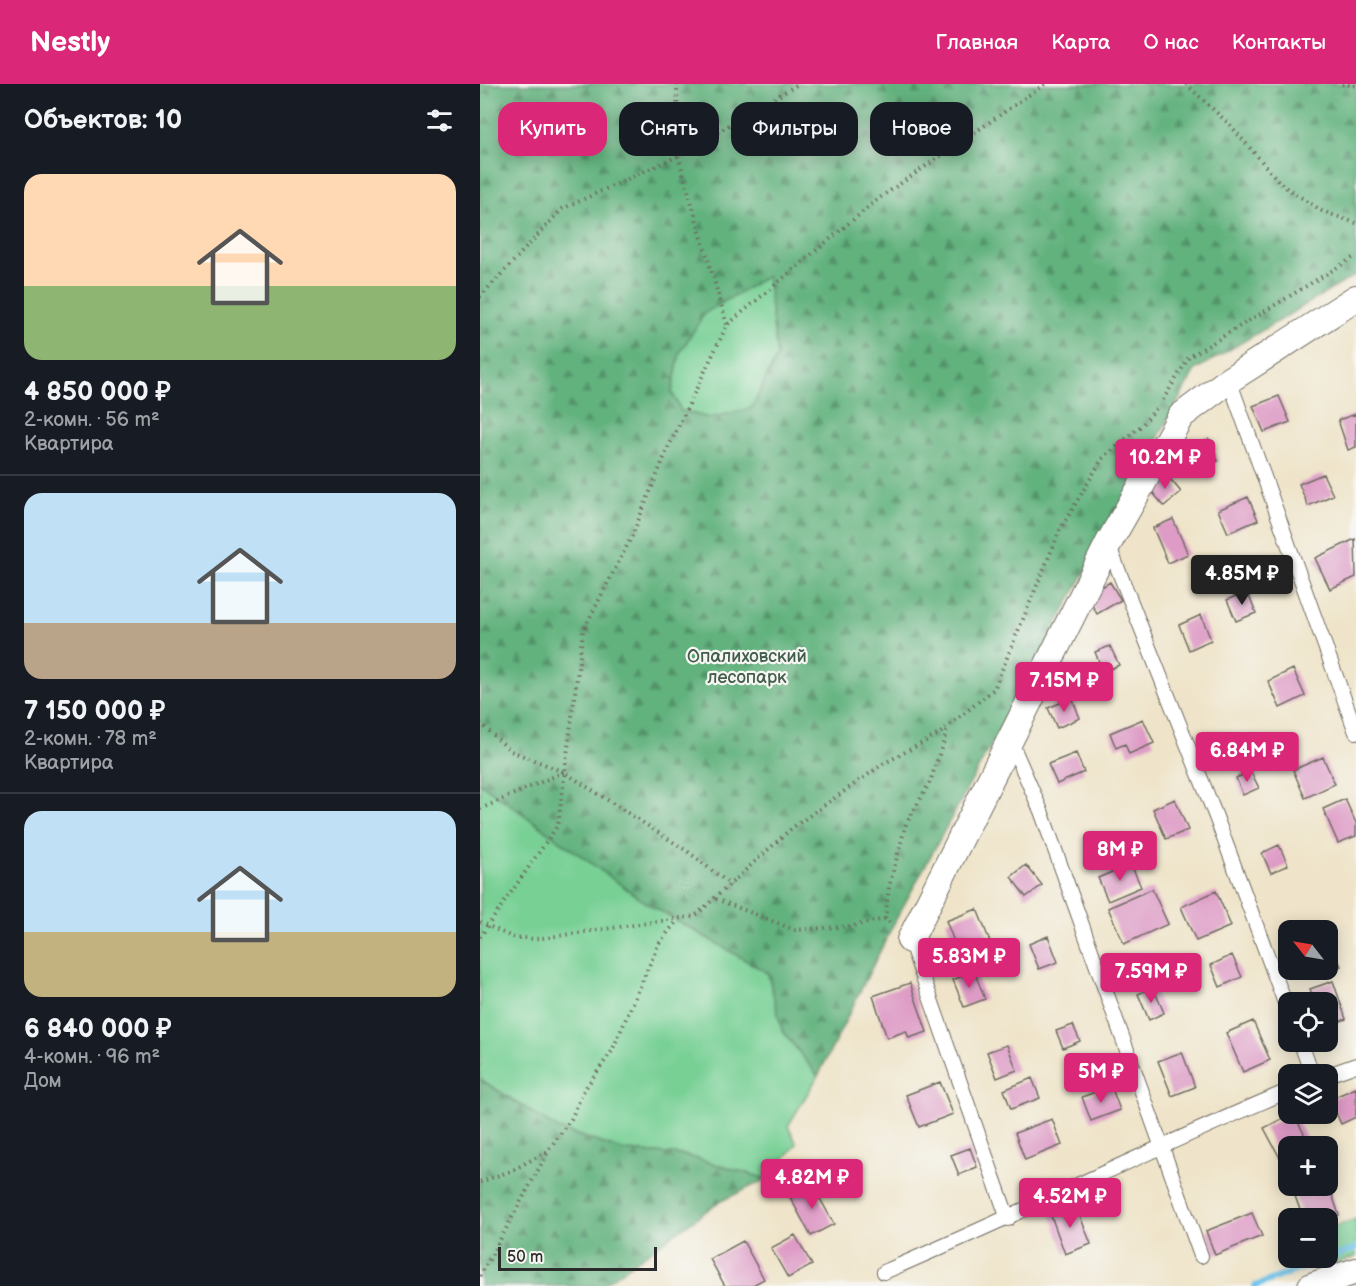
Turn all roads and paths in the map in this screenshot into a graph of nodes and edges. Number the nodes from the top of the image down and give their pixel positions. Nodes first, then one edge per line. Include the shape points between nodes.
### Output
1 (678, 84) edge
2 (798, 84) edge
3 (1045, 84) edge
4 (1186, 84) edge
5 (1342, 84) edge
6 (1356, 86) edge
7 (678, 102) edge
8 (719, 131) edge
9 (678, 156) joint
10 (1356, 223) edge
11 (1356, 256) edge
12 (480, 297) edge
13 (1356, 298) edge
14 (727, 325) junction
15 (1229, 380) junction
16 (1108, 544) junction
17 (480, 723) edge
18 (949, 726) junction
19 (1356, 732) edge
20 (1009, 738) junction
21 (564, 772) junction
22 (480, 809) edge
23 (732, 885) junction
24 (716, 899) junction
25 (885, 919) junction
26 (677, 921) junction
27 (480, 922) edge
28 (489, 927) junction
29 (480, 937) edge
30 (910, 940) junction
31 (1281, 992) edge
32 (1356, 1065) edge
33 (1338, 1071) edge
34 (1278, 1095) edge
35 (1160, 1145) junction
36 (548, 1151) junction
37 (480, 1182) edge
38 (1008, 1219) junction
39 (1201, 1256) dead end
40 (1356, 1271) edge
41 (884, 1272) dead end
42 (480, 1276) edge
43 (1311, 1286) edge

1 - 7 path
2 - 8 path
3 - 14 path via 878,199
4 - 10 path via 1230,125 1282,185 1322,211
5 - 6 path
9 - 12 path via 562,210
9 - 14 path
11 - 18 path via 1189,357 1142,425 1102,459 1060,530 994,689
13 - 15 street
14 - 21 path via 668,448 632,536 582,631
15 - 16 street via 1181,416
15 - 19 lane
16 - 20 street
16 - 31 lane
17 - 21 path via 511,751
18 - 23 path via 883,764 792,828
18 - 25 path via 930,782 906,824 889,887
20 - 30 street
20 - 35 lane via 1041,811
21 - 22 path
21 - 23 path via 687,851
21 - 28 path via 558,825
23 - 24 path
24 - 25 path via 795,930
24 - 26 path via 696,916
25 - 30 path
26 - 28 path via 629,924 536,939 512,937
26 - 36 path via 659,943 612,1051
27 - 28 path
28 - 29 path
30 - 38 lane
32 - 33 lane
34 - 35 lane
35 - 38 lane
35 - 39 lane
36 - 37 path
36 - 42 path
38 - 41 lane
40 - 43 street

